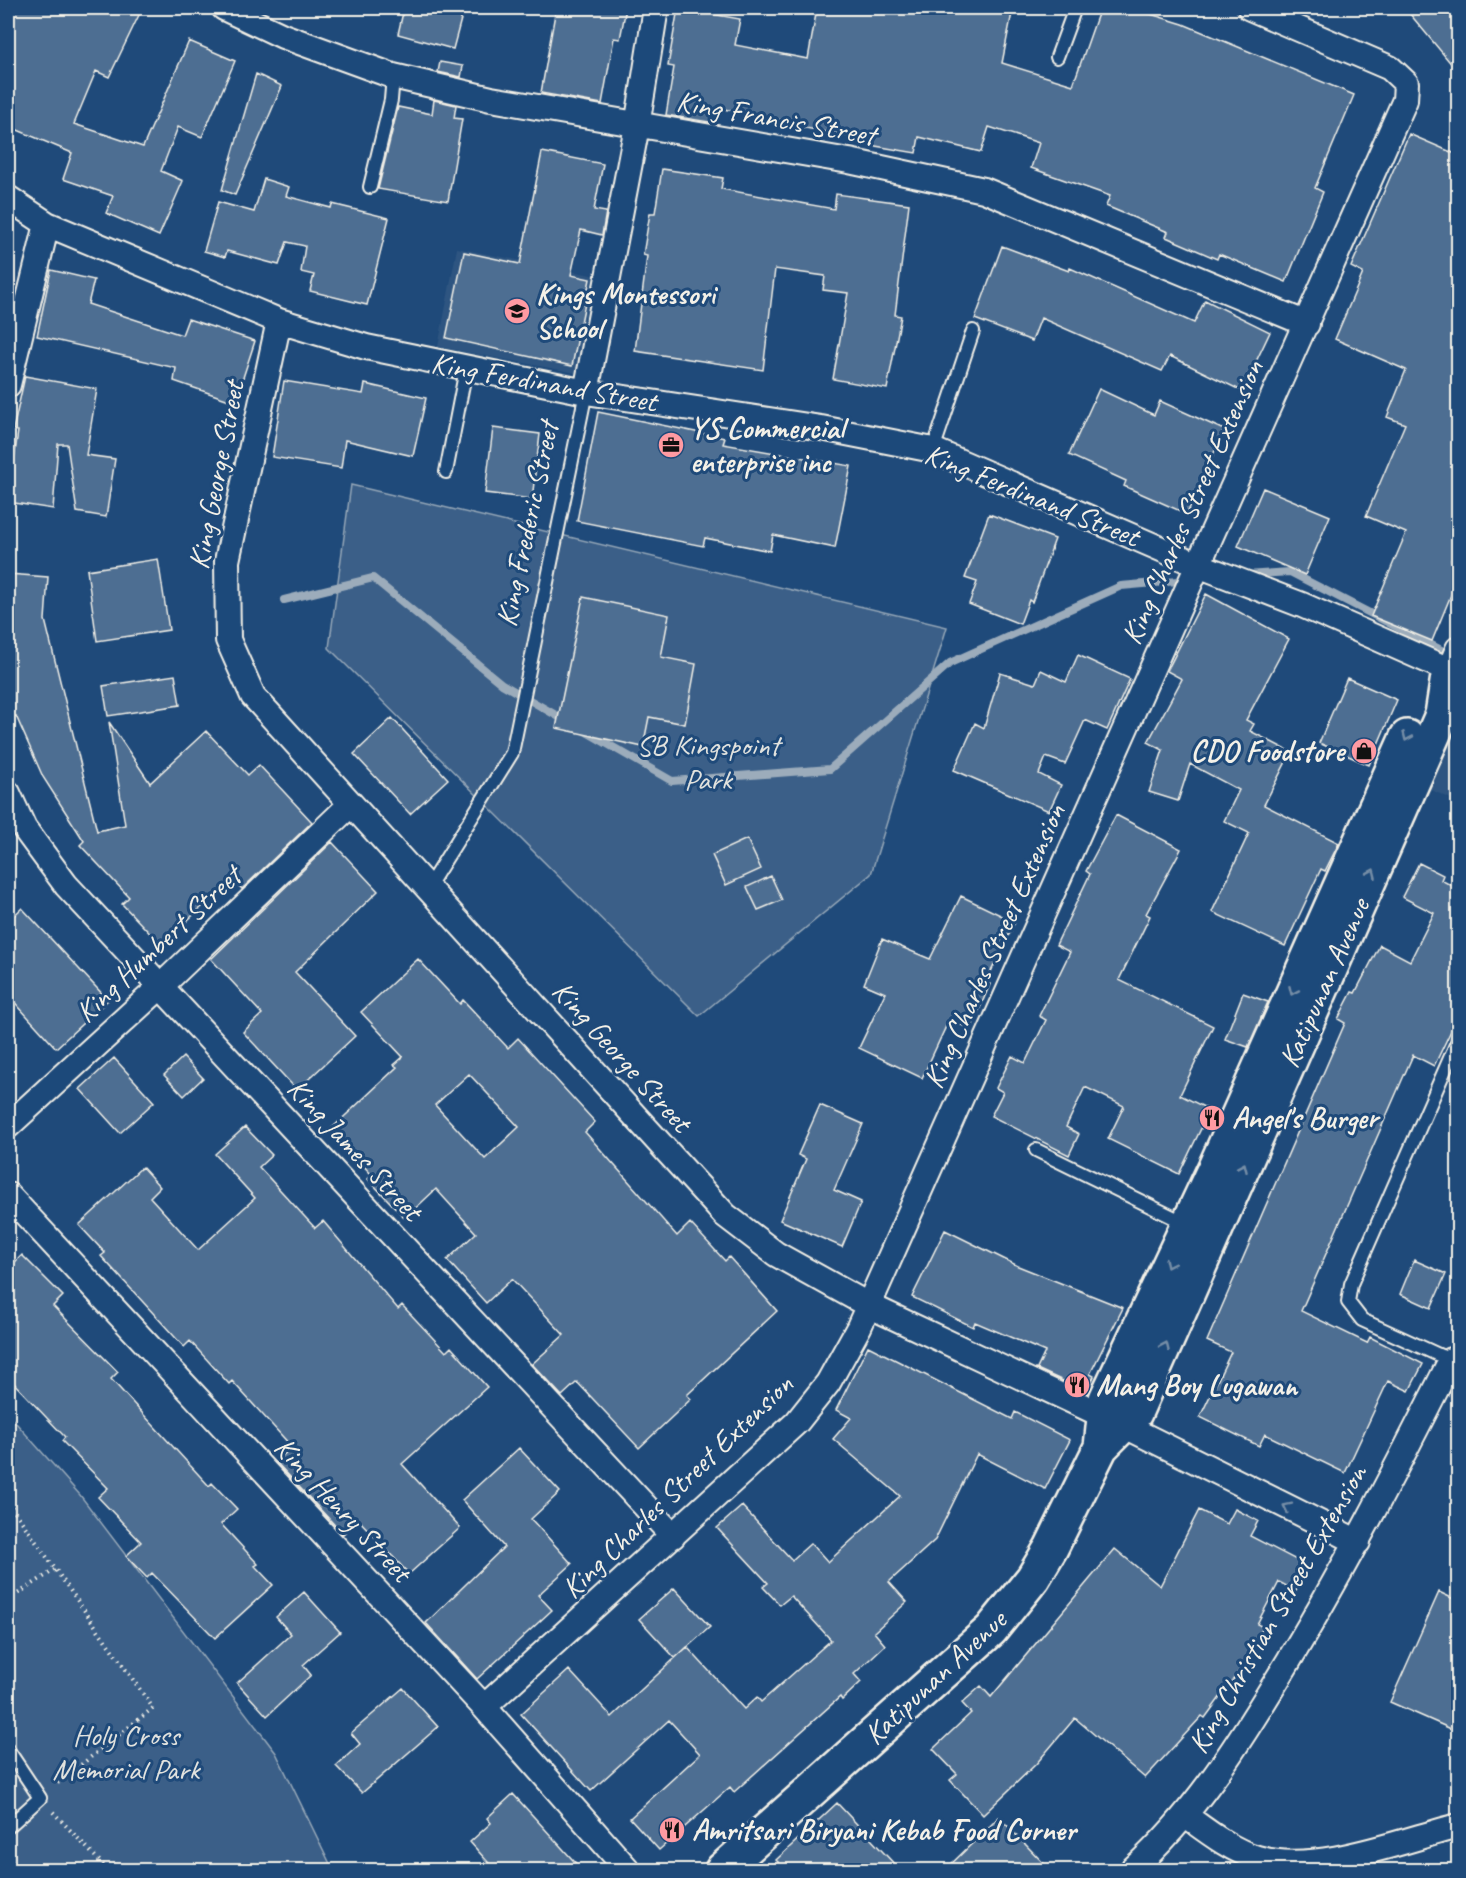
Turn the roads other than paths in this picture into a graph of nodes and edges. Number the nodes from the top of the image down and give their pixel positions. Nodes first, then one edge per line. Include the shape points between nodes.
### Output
1 (224, 8) edge
2 (656, 8) edge
3 (1075, 8) edge
4 (1250, 8) edge
5 (1057, 57) dead end
6 (393, 76) junction
7 (637, 126) junction
8 (370, 187) dead end
9 (8, 198) edge
10 (47, 224) junction
11 (279, 321) junction
12 (1307, 324) junction
13 (973, 331) dead end
14 (466, 369) junction
15 (8, 385) edge
16 (586, 392) junction
17 (933, 450) junction
18 (446, 472) dead end
19 (1198, 565) junction
20 (1455, 664) edge
21 (8, 793) edge
22 (350, 805) junction
23 (427, 889) junction
24 (160, 987) junction
25 (1458, 1040) edge
26 (8, 1126) edge
27 (1036, 1150) dead end
28 (8, 1195) edge
29 (1188, 1224) junction
30 (868, 1305) junction
31 (1455, 1362) edge
32 (1109, 1429) junction
33 (673, 1536) junction
34 (1358, 1542) junction
35 (484, 1707) junction
36 (8, 1750) edge
37 (1186, 1816) junction
38 (1458, 1826) edge
39 (8, 1827) edge
40 (628, 1870) edge
41 (722, 1870) edge
42 (1132, 1870) edge

1 - 6 street, King Francis Street via 283,36
2 - 7 street, King Frederic Street
3 - 5 lane
4 - 12 street, King Charles Street Extension via 1390,68 1406,83 1405,100
6 - 7 street, King Francis Street
6 - 8 lane
7 - 12 street, King Francis Street via 849,161 984,190
7 - 16 street, King Frederic Street
9 - 10 street, King Ferdinand Street
10 - 11 street, King Ferdinand Street
10 - 15 street
11 - 14 street, King Ferdinand Street via 366,347
11 - 22 street, King George Street via 227,561 228,640 253,696
12 - 19 street, King Charles Street Extension
13 - 17 lane
14 - 16 street, King Ferdinand Street
14 - 18 lane
16 - 17 street, King Ferdinand Street via 821,428
16 - 23 lane, King Frederic Street via 512,753
17 - 19 street, King Ferdinand Street
19 - 20 street, King Ferdinand Street
19 - 30 street, King Charles Street Extension
20 -> 29 main road, Katipunan Avenue via 1422,705
32 -> 20 main road, Katipunan Avenue via 1136,1413 1442,715
21 - 24 street, King James Street via 24,828 66,885
22 - 23 street, King George Street
22 - 24 street, King Humbert Street
23 - 30 street, King George Street via 725,1215 776,1254
24 - 26 street, King Humbert Street
24 - 33 street, King James Street
25 - 31 lane via 1348,1292 1348,1302 1362,1320
27 - 29 lane
28 - 35 street, King Henry Street
29 -> 32 main road, Katipunan Avenue via 1106,1399
30 - 32 street, King George Street
30 - 33 street, King Charles Street Extension via 828,1383 797,1422
31 - 34 street, King Christian Street Extension
34 -> 32 street, King George Street
32 - 41 main road, Katipunan Avenue via 1052,1548 991,1630
33 - 35 street, King Charles Street Extension
34 - 37 street, King Christian Street Extension via 1233,1752
35 - 40 street, King Henry Street
36 - 39 lane via 40,1798
37 - 38 street via 1221,1841 1257,1858 1301,1862 1344,1857
37 - 42 street, King Christian Street Extension

